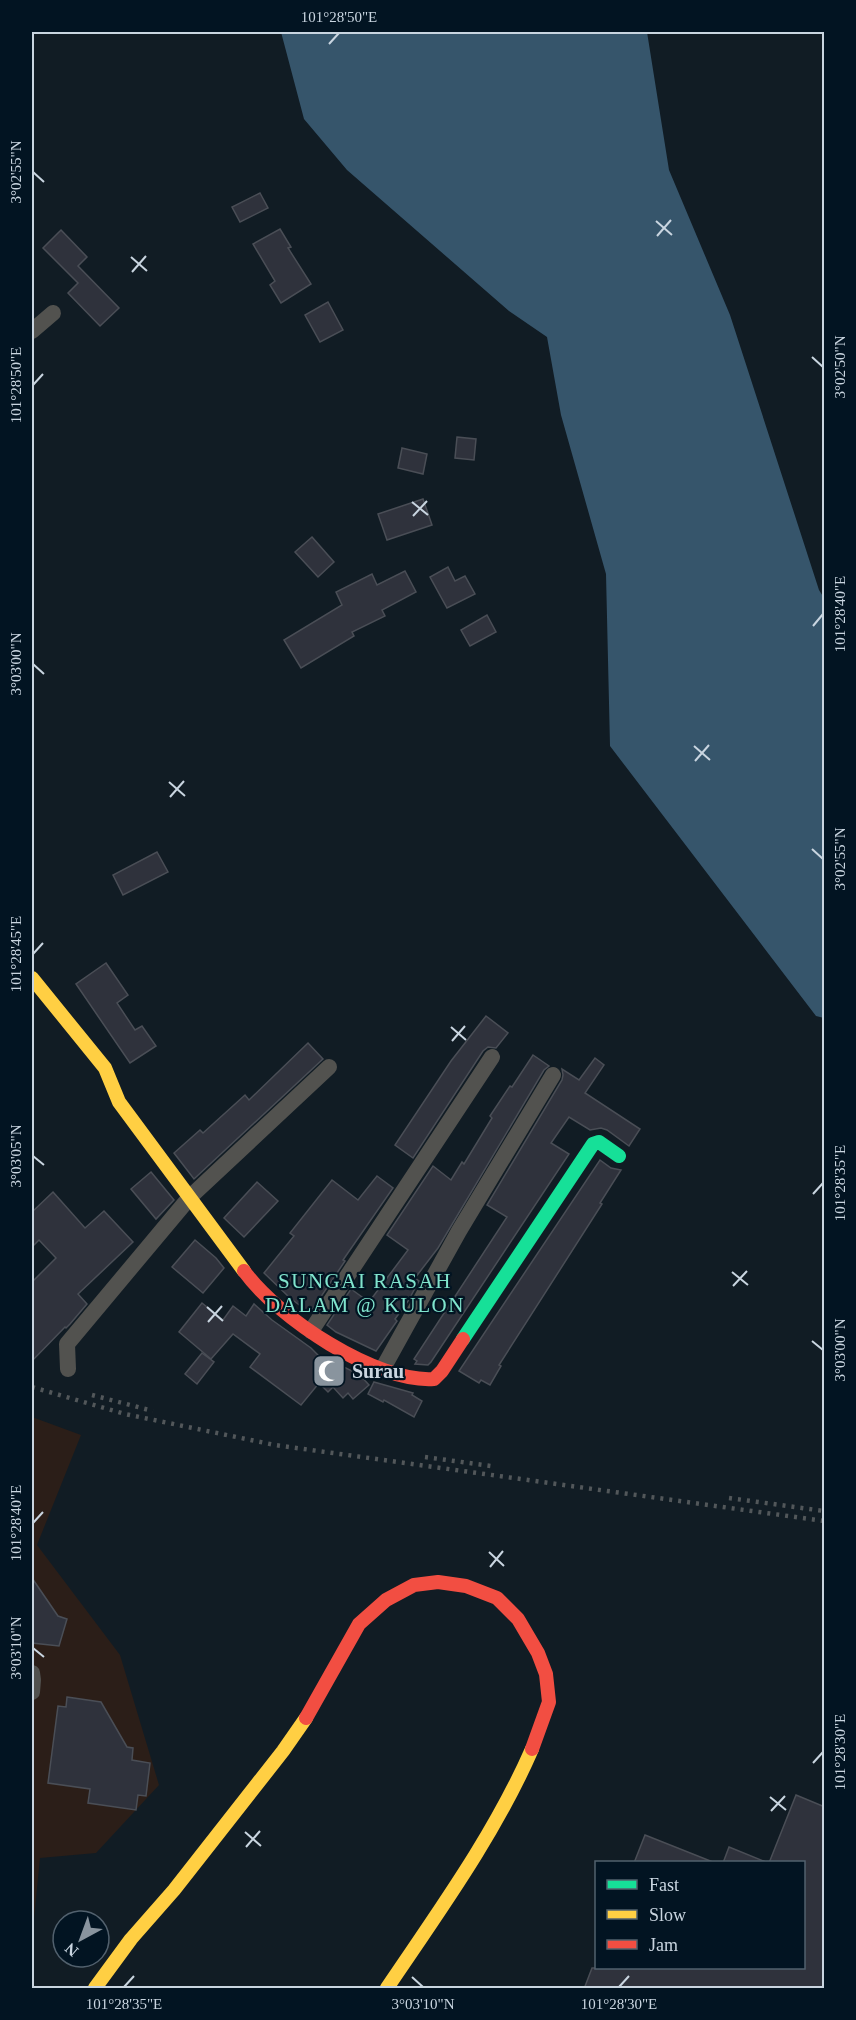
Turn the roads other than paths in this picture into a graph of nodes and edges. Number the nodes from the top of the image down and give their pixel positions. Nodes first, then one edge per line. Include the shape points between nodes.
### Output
1 (53, 313) dead end
2 (32, 331) edge
3 (32, 978) edge
4 (492, 1057) dead end
5 (329, 1067) dead end
6 (553, 1075) dead end
7 (619, 1156) dead end
8 (190, 1197) junction
9 (311, 1331) junction
10 (68, 1369) dead end
11 (382, 1370) junction
12 (95, 1989) edge
13 (387, 1989) edge

1 - 2 street
3 - 8 main road via 105,1068 119,1102
4 - 9 street
5 - 8 street
6 - 11 street via 476,1201
7 - 11 main road via 598,1142 593,1144 434,1379 418,1380
8 - 9 main road via 250,1280
8 - 10 street via 67,1344
9 - 11 main road
12 - 13 main road via 283,1751 312,1709 359,1624 386,1600 414,1586 438,1582 466,1586 497,1598 518,1619 546,1674 549,1702 514,1790

